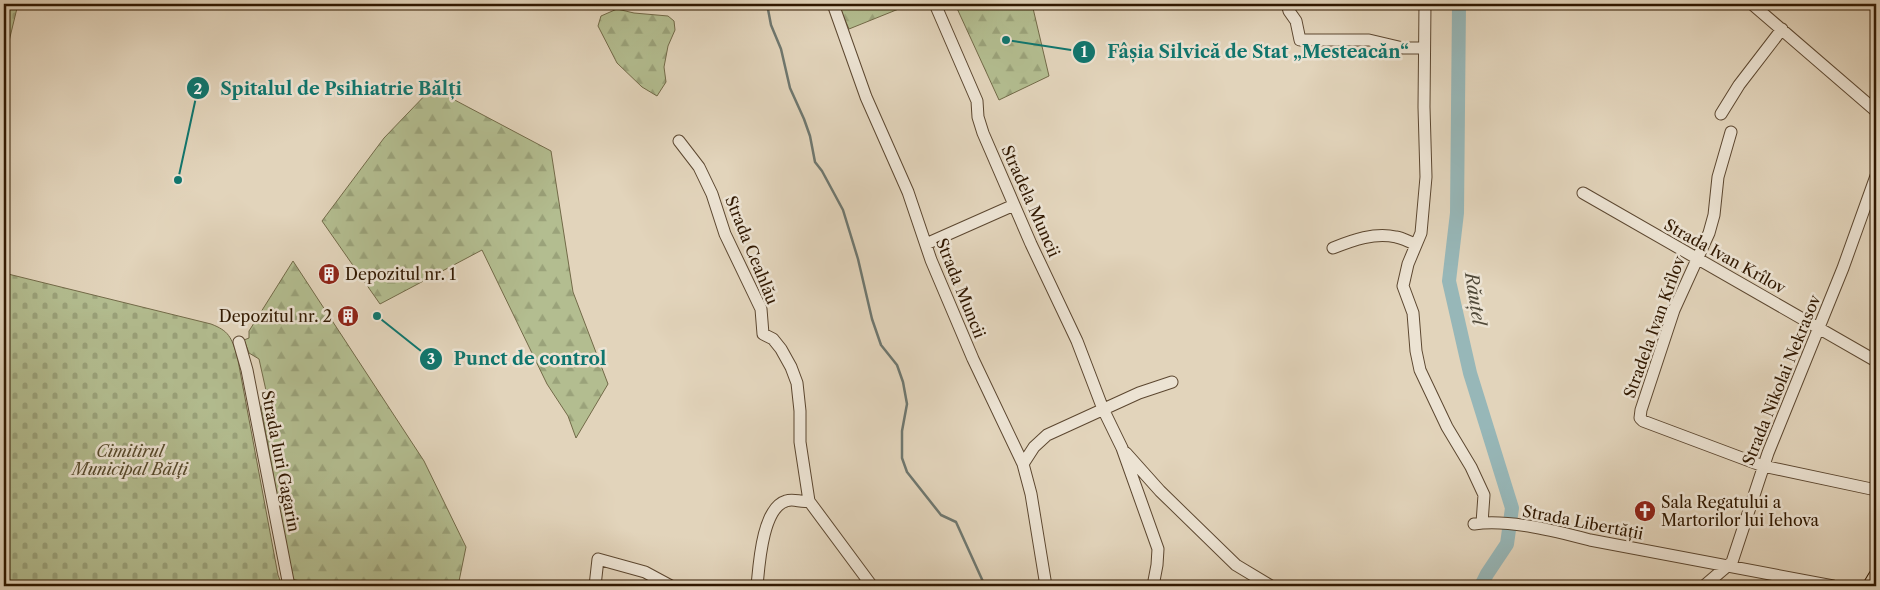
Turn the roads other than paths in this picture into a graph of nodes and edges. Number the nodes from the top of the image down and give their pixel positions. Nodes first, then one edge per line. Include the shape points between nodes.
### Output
1 (833, 4) edge
2 (936, 4) edge
3 (1287, 4) edge
4 (1424, 4) edge
5 (1752, 4) edge
6 (1782, 29) junction
7 (1424, 48) junction
8 (1876, 111) edge
9 (1721, 114) dead end
10 (1731, 132) dead end
11 (679, 141) dead end
12 (1876, 176) edge
13 (1583, 193) dead end
14 (1873, 197) edge
15 (1014, 205) junction
16 (926, 244) junction
17 (1416, 244) junction
18 (1333, 248) dead end
19 (1696, 259) junction
20 (1819, 328) junction
21 (239, 342) dead end
22 (1876, 361) edge
23 (1172, 382) dead end
24 (1103, 409) junction
25 (1122, 448) junction
26 (1023, 464) junction
27 (1764, 466) junction
28 (1876, 490) edge
29 (809, 501) junction
30 (1728, 567) junction
31 (1876, 576) edge
32 (1266, 584) edge
33 (289, 586) edge
34 (595, 586) edge
35 (671, 586) edge
36 (757, 586) edge
37 (872, 586) edge
38 (1046, 586) edge
39 (1153, 586) edge
40 (1704, 586) edge
41 (1833, 586) edge
42 (1870, 586) edge

1 - 16 street, Strada Muncii via 866,97 908,192
2 - 15 street, Stradela Muncii via 975,95 983,133
3 - 7 street via 1296,21 1300,40 1369,40 1403,48
4 - 7 street
5 - 6 street
6 - 8 street
6 - 9 street
7 - 17 street via 1426,177 1422,233
10 - 19 street, Stradela Ivan Krîlov via 1718,177 1714,215
11 - 29 street, Strada Ceahlău via 700,167 712,194 725,234 761,309 763,334 780,349 795,376
12 - 14 street, Strada Nikolai Nekrasov
13 - 19 street, Strada Ivan Krîlov
14 - 20 street, Strada Nikolai Nekrasov
15 - 16 street
15 - 24 street, Stradela Muncii via 1077,341
16 - 26 street, Strada Muncii via 973,359
17 - 18 street via 1398,237 1379,235
17 - 30 street, Strada Libertății via 1403,286 1413,313 1418,363 1424,381 1484,495 1478,523 1499,522 1553,531
19 - 20 street, Strada Ivan Krîlov
19 - 27 street, Stradela Ivan Krîlov via 1674,310 1640,418
20 - 22 street, Strada Ivan Krîlov
20 - 27 street, Strada Nikolai Nekrasov
21 - 33 street, Strada Iuri Gagarin
23 - 24 street
24 - 25 street, Stradela Muncii
24 - 26 street via 1047,435
25 - 32 street via 1160,491 1236,565
25 - 39 street, Stradela Muncii via 1158,549
26 - 38 street, Strada Muncii
27 - 28 street
27 - 30 street, Strada Nikolai Nekrasov
29 - 36 street via 784,501 774,510 761,545
29 - 37 street, Strada Ceahlău
30 - 40 street, Strada Nikolai Nekrasov
30 - 41 street, Strada Libertății
31 - 42 main road
34 - 35 street via 598,560 645,572

